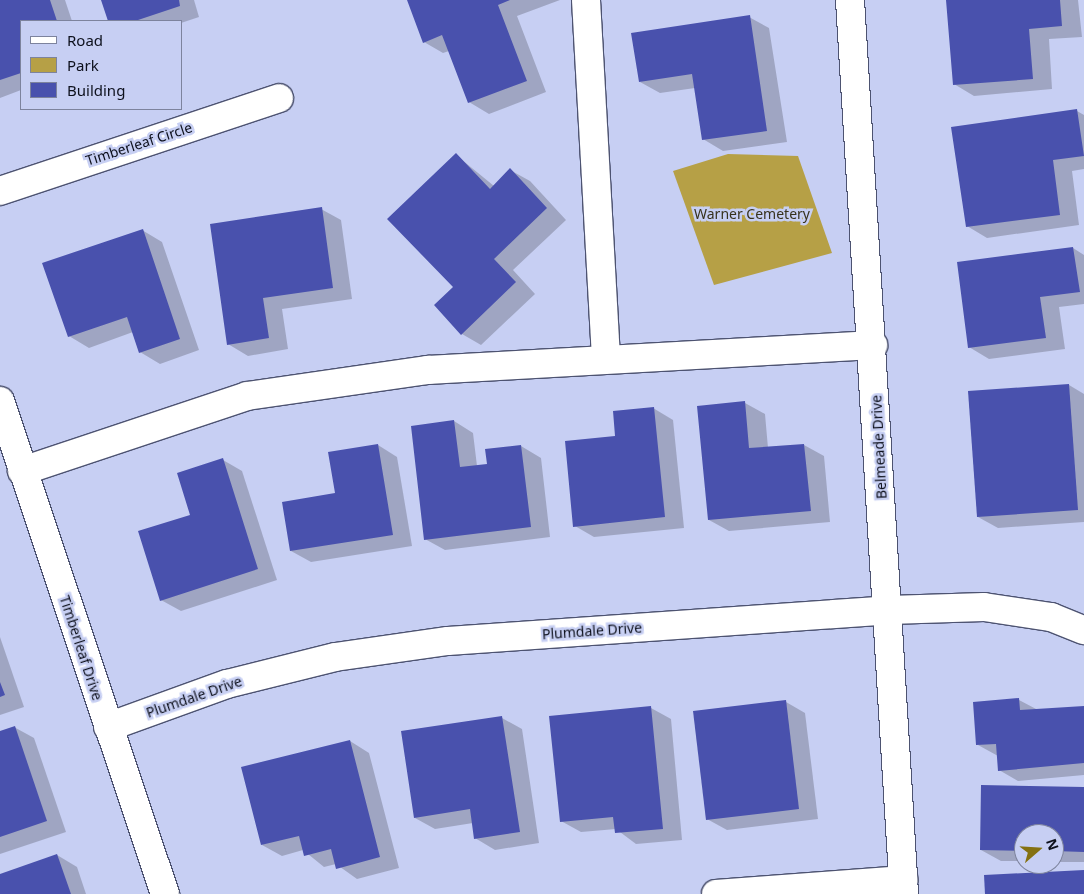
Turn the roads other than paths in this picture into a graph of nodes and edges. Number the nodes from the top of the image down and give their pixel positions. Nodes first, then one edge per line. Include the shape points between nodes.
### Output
1 (586, 0) edge
2 (850, 0) edge
3 (279, 98) dead end
4 (0, 191) edge
5 (873, 345) junction
6 (606, 357) junction
7 (0, 401) edge
8 (22, 471) junction
9 (889, 610) junction
10 (1084, 630) edge
11 (108, 727) junction
12 (903, 887) edge
13 (164, 894) edge
14 (716, 894) edge

1 - 6 street
2 - 5 street, Belmeade Drive
3 - 4 street, Timberleaf Circle
5 - 6 street
5 - 9 street, Belmeade Drive
6 - 8 street via 428,370 247,396
7 - 8 street, Timberleaf Drive
8 - 11 street, Timberleaf Drive
9 - 10 street, Plumdale Drive via 984,607 1052,617
9 - 11 street, Plumdale Drive via 448,641 335,657 227,684
9 - 12 street, Belmeade Drive
11 - 13 street, Timberleaf Drive
12 - 14 street

